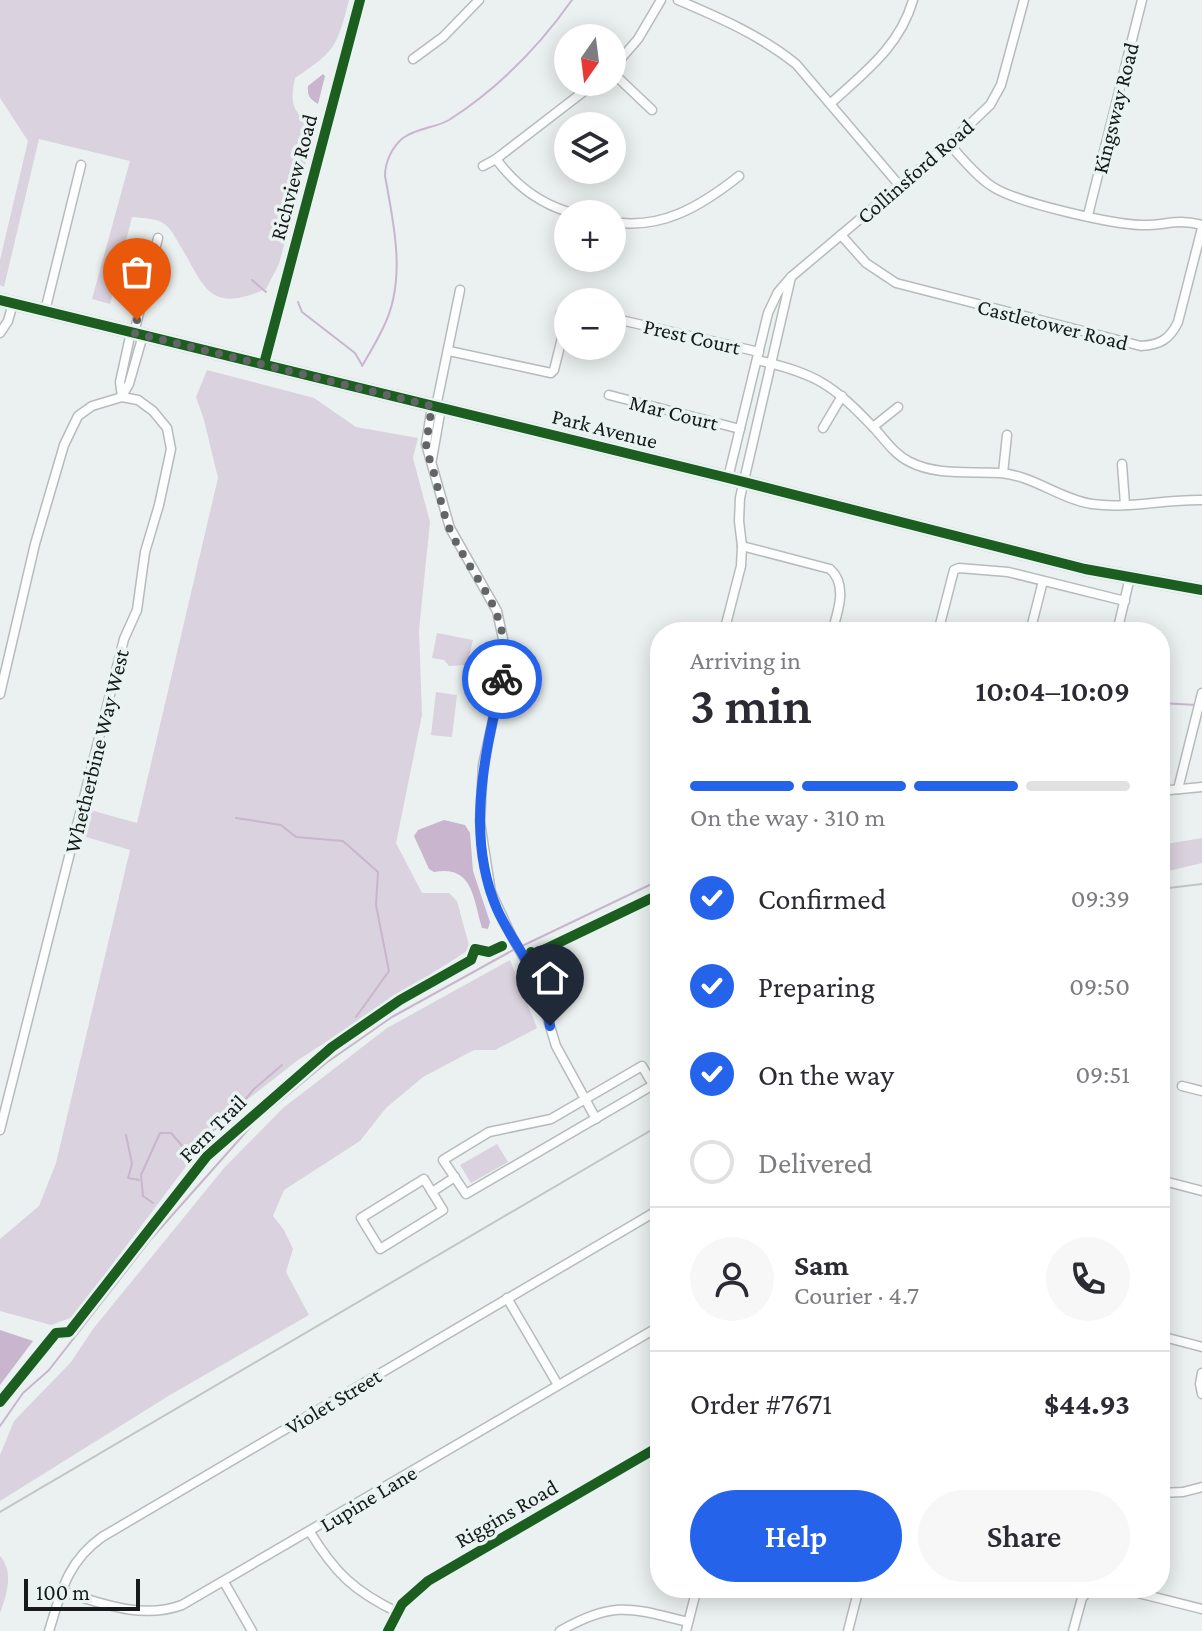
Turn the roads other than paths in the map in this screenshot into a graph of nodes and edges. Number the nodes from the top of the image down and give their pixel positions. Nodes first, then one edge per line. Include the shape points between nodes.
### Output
1 (360, 0) edge
2 (479, 0) edge
3 (661, 0) edge
4 (678, 0) edge
5 (913, 0) edge
6 (1024, 0) edge
7 (1142, 0) edge
8 (626, 53) edge
9 (413, 59) dead end
10 (626, 84) edge
11 (578, 96) edge
12 (831, 103) junction
13 (652, 110) dead end
14 (949, 144) junction
15 (496, 159) junction
16 (81, 165) dead end
17 (483, 166) dead end
18 (739, 176) dead end
19 (900, 186) junction
20 (554, 207) edge
21 (1088, 215) junction
22 (626, 222) edge
23 (1202, 226) edge
24 (841, 235) junction
25 (158, 238) dead end
26 (791, 277) junction
27 (460, 290) dead end
28 (4, 302) edge
29 (45, 311) junction
30 (626, 321) edge
31 (0, 333) edge
32 (136, 333) junction
33 (449, 351) junction
34 (758, 356) junction
35 (556, 360) edge
36 (771, 363) junction
37 (264, 364) junction
38 (751, 385) junction
39 (765, 389) junction
40 (609, 395) dead end
41 (842, 396) junction
42 (122, 397) junction
43 (436, 407) junction
44 (898, 407) dead end
45 (873, 427) junction
46 (823, 428) dead end
47 (740, 429) junction
48 (1007, 435) dead end
49 (1122, 464) dead end
50 (1003, 473) junction
51 (728, 478) junction
52 (744, 482) junction
53 (1202, 500) edge
54 (1125, 504) junction
55 (742, 546) junction
56 (1130, 577) junction
57 (1043, 581) junction
58 (1202, 590) edge
59 (1125, 601) junction
60 (727, 622) edge
61 (834, 622) edge
62 (941, 622) edge
63 (1033, 622) edge
64 (1120, 622) edge
65 (0, 694) edge
66 (1201, 696) edge
67 (1202, 787) edge
68 (1178, 789) junction
69 (1170, 790) edge
70 (650, 1080) edge
71 (1182, 1086) dead end
72 (650, 1087) edge
73 (1202, 1091) edge
74 (584, 1099) junction
75 (596, 1119) junction
76 (0, 1130) edge
77 (455, 1177) junction
78 (1170, 1183) edge
79 (1202, 1191) edge
80 (432, 1192) junction
81 (650, 1215) edge
82 (507, 1298) junction
83 (650, 1332) edge
84 (1170, 1339) edge
85 (1202, 1347) edge
86 (1202, 1373) edge
87 (558, 1385) junction
88 (1202, 1394) edge
89 (650, 1452) edge
90 (1202, 1487) edge
91 (1170, 1493) edge
92 (310, 1532) junction
93 (224, 1582) junction
94 (61, 1591) junction
95 (694, 1598) edge
96 (856, 1598) edge
97 (1082, 1598) edge
98 (1158, 1598) edge
99 (1202, 1609) edge
100 (397, 1612) junction
101 (687, 1627) edge
102 (49, 1631) edge
103 (252, 1631) edge
104 (388, 1631) edge
105 (560, 1631) edge
106 (848, 1631) edge
107 (1073, 1631) edge

1 - 37 street, Richview Road
2 - 9 street
3 - 8 street
4 - 12 street via 776,48
5 - 12 street via 899,37
6 - 14 street, Collinsford Road via 1001,85 990,105
7 - 21 street, Kingsway Road
10 - 13 street
11 - 15 street
12 - 19 street
14 - 19 street, Collinsford Road
14 - 21 street via 975,173 1003,193
15 - 17 street
15 - 20 street via 530,194
16 - 29 street
18 - 22 street via 708,200 667,219
19 - 24 street, Collinsford Road
21 - 23 street via 1123,224 1184,220
23 - 24 street, Castletower Road via 1173,333 1165,341 1141,346 896,283 866,263
24 - 26 street, Collinsford Road
25 - 32 street
26 - 34 street, Collinsford Road via 768,313
26 - 36 street
27 - 33 street
28 - 29 main road, Park Avenue
28 - 31 street via 8,321
29 - 32 main road, Park Avenue
30 - 34 street, Prest Court
32 - 37 main road, Park Avenue
32 - 42 street via 129,384
33 - 35 street via 551,373
33 - 43 street
34 - 36 street, Prest Court
34 - 38 street, Collinsford Road
36 - 39 street
36 - 41 street, Prest Court via 812,375
37 - 43 main road, Park Avenue
38 - 39 street
38 - 47 street, Collinsford Road
39 - 52 street
40 - 47 street, Mar Court
41 - 45 street, Prest Court
41 - 46 street
42 - 65 street via 78,416 64,445
42 - 76 street, Whetherbine Way West via 153,411 167,428 171,449 145,552 137,610 124,639
43 - 51 main road, Park Avenue
43 - 74 street via 431,464 450,528 495,606 503,639 503,674 483,765 480,822 491,892 542,993 556,1046
44 - 45 street
45 - 50 street, Prest Court via 908,462 967,473
47 - 51 street, Collinsford Road
48 - 50 street
49 - 54 street
50 - 54 street via 1072,500
51 - 52 main road, Park Avenue
52 - 55 street
52 - 56 main road, Park Avenue
53 - 54 street
55 - 60 street
55 - 61 street via 837,574 841,591
56 - 58 main road, Park Avenue
56 - 59 street
57 - 59 street
57 - 62 street via 1008,572 954,570
57 - 63 street
59 - 64 street
66 - 68 street
67 - 68 street
68 - 69 street
70 - 74 street via 642,1066
71 - 73 street
72 - 75 street
74 - 75 street
74 - 77 street via 551,1119 489,1132 443,1160
75 - 77 street via 466,1194
77 - 80 street
78 - 79 street
80 - 80 street via 424,1179 361,1218 380,1249 443,1210
81 - 82 street, Violet Street
82 - 87 street
82 - 94 street, Violet Street via 102,1537 75,1561
83 - 87 street, Lupine Lane
84 - 85 street
86 - 88 street
87 - 92 street, Lupine Lane
89 - 100 street, Riggins Road via 428,1581
90 - 91 street
92 - 93 street, Lupine Lane
92 - 100 street via 346,1581
93 - 94 street, Lupine Lane via 182,1605 152,1612
93 - 103 street
94 - 102 street, Violet Street
95 - 101 street
96 - 106 street
97 - 107 street
98 - 99 street
100 - 104 street, Riggins Road
101 - 105 street via 641,1611 613,1609

